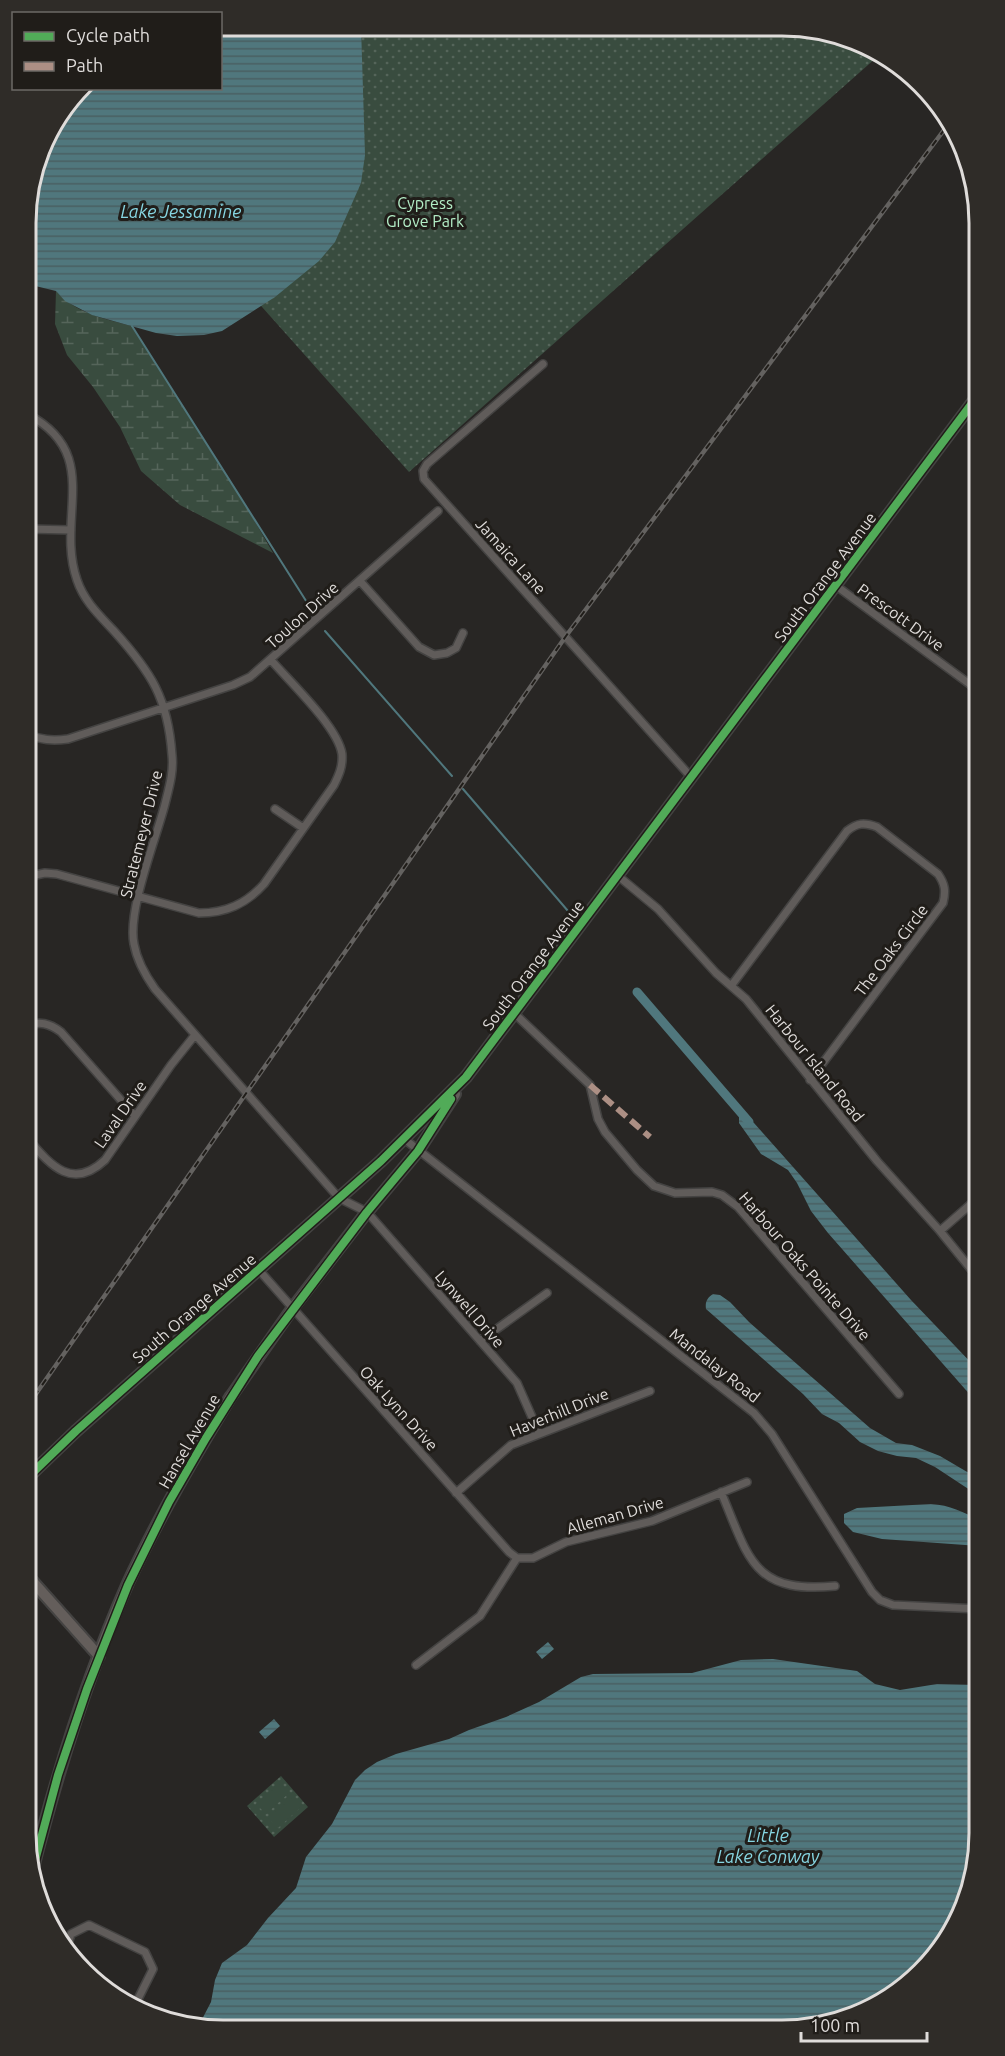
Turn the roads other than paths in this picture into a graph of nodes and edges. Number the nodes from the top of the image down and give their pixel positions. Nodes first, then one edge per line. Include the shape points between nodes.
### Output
1 (543, 364) dead end
2 (969, 408) edge
3 (36, 420) edge
4 (438, 511) dead end
5 (36, 529) edge
6 (70, 530) junction
7 (360, 581) junction
8 (835, 585) junction
9 (463, 633) dead end
10 (271, 660) junction
11 (969, 684) edge
12 (165, 708) junction
13 (36, 738) edge
14 (691, 777) junction
15 (275, 809) dead end
16 (303, 828) junction
17 (36, 875) edge
18 (617, 875) junction
19 (138, 896) junction
20 (731, 986) junction
21 (514, 1013) junction
22 (36, 1024) edge
23 (195, 1035) junction
24 (466, 1077) junction
25 (810, 1080) junction
26 (135, 1116) junction
27 (403, 1138) junction
28 (36, 1148) edge
29 (418, 1150) junction
30 (339, 1198) junction
31 (969, 1206) edge
32 (367, 1212) junction
33 (940, 1231) junction
34 (969, 1267) edge
35 (258, 1269) junction
36 (547, 1293) dead end
37 (292, 1309) junction
38 (480, 1341) junction
39 (650, 1390) dead end
40 (899, 1394) dead end
41 (539, 1433) junction
42 (36, 1469) edge
43 (747, 1482) dead end
44 (721, 1492) junction
45 (456, 1493) junction
46 (521, 1558) junction
47 (36, 1585) edge
48 (835, 1586) dead end
49 (969, 1609) edge
50 (99, 1656) junction
51 (416, 1665) dead end
52 (37, 1853) edge
53 (69, 1940) edge
54 (137, 1999) edge

1 - 14 street, Jamaica Lane via 427,464 424,479
2 - 8 main road, South Orange Avenue
3 - 6 street, Stratemeyer Drive via 52,431 69,457 73,487
4 - 7 street, Toulon Drive
5 - 6 street
6 - 12 street, Stratemeyer Drive via 76,578 82,593 146,669
7 - 9 street via 419,647 434,655 456,648
7 - 10 street, Toulon Drive
8 - 11 street, Prescott Drive
8 - 14 main road, South Orange Avenue
10 - 12 street, Toulon Drive via 233,685
10 - 16 street via 330,729 342,756 334,786
12 - 13 street, Toulon Drive via 68,739
12 - 19 street, Stratemeyer Drive via 173,759 170,781
14 - 18 main road, South Orange Avenue
15 - 16 street
16 - 19 street via 259,889 230,909 199,913
17 - 19 street via 57,874
18 - 20 street, Harbour Island Road via 658,909
18 - 21 main road, South Orange Avenue
19 - 23 street, Stratemeyer Drive via 132,927 137,958 155,989
20 - 25 street, Harbour Island Road via 746,999
20 - 25 street, The Oaks Circle via 855,824 877,827 938,874 944,883 943,903
21 - 24 main road, South Orange Avenue
21 - 40 street, Harbour Oaks Pointe Drive via 590,1085 605,1132 637,1170 662,1190 712,1192 734,1203
22 - 26 street via 52,1025 61,1032
23 - 26 street, Laval Drive
23 - 30 street, Stratemeyer Drive
24 - 27 main road, South Orange Avenue
24 - 29 main road, Hansel Avenue
25 - 33 street, Harbour Island Road
26 - 28 street, Laval Drive via 105,1160 85,1173 54,1168
27 - 29 street, Mandalay Road
27 - 30 main road, South Orange Avenue
29 - 32 main road, Hansel Avenue
29 - 49 street, Mandalay Road via 754,1413 772,1434 880,1600 893,1605
30 - 32 street
30 - 35 main road, South Orange Avenue
31 - 33 street
32 - 37 main road, Hansel Avenue
32 - 38 street, Lynwell Drive
33 - 34 street, Harbour Island Road
35 - 37 street, Oak Lynn Drive
35 - 42 main road, South Orange Avenue
36 - 38 street
37 - 45 street, Oak Lynn Drive
37 - 50 main road, Hansel Avenue via 232,1395 184,1474 128,1585
38 - 41 street, Lynwell Drive via 517,1383
39 - 41 street, Haverhill Drive
41 - 45 street, Haverhill Drive via 511,1445
43 - 44 street, Alleman Drive
44 - 46 street, Alleman Drive via 652,1521 566,1542 533,1558
44 - 48 street via 745,1549 764,1574 791,1587
45 - 46 street, Oak Lynn Drive via 509,1552
46 - 51 street via 480,1616
47 - 50 street
50 - 52 main road, Hansel Avenue via 58,1775
53 - 54 street via 71,1934 89,1925 145,1952 153,1969

